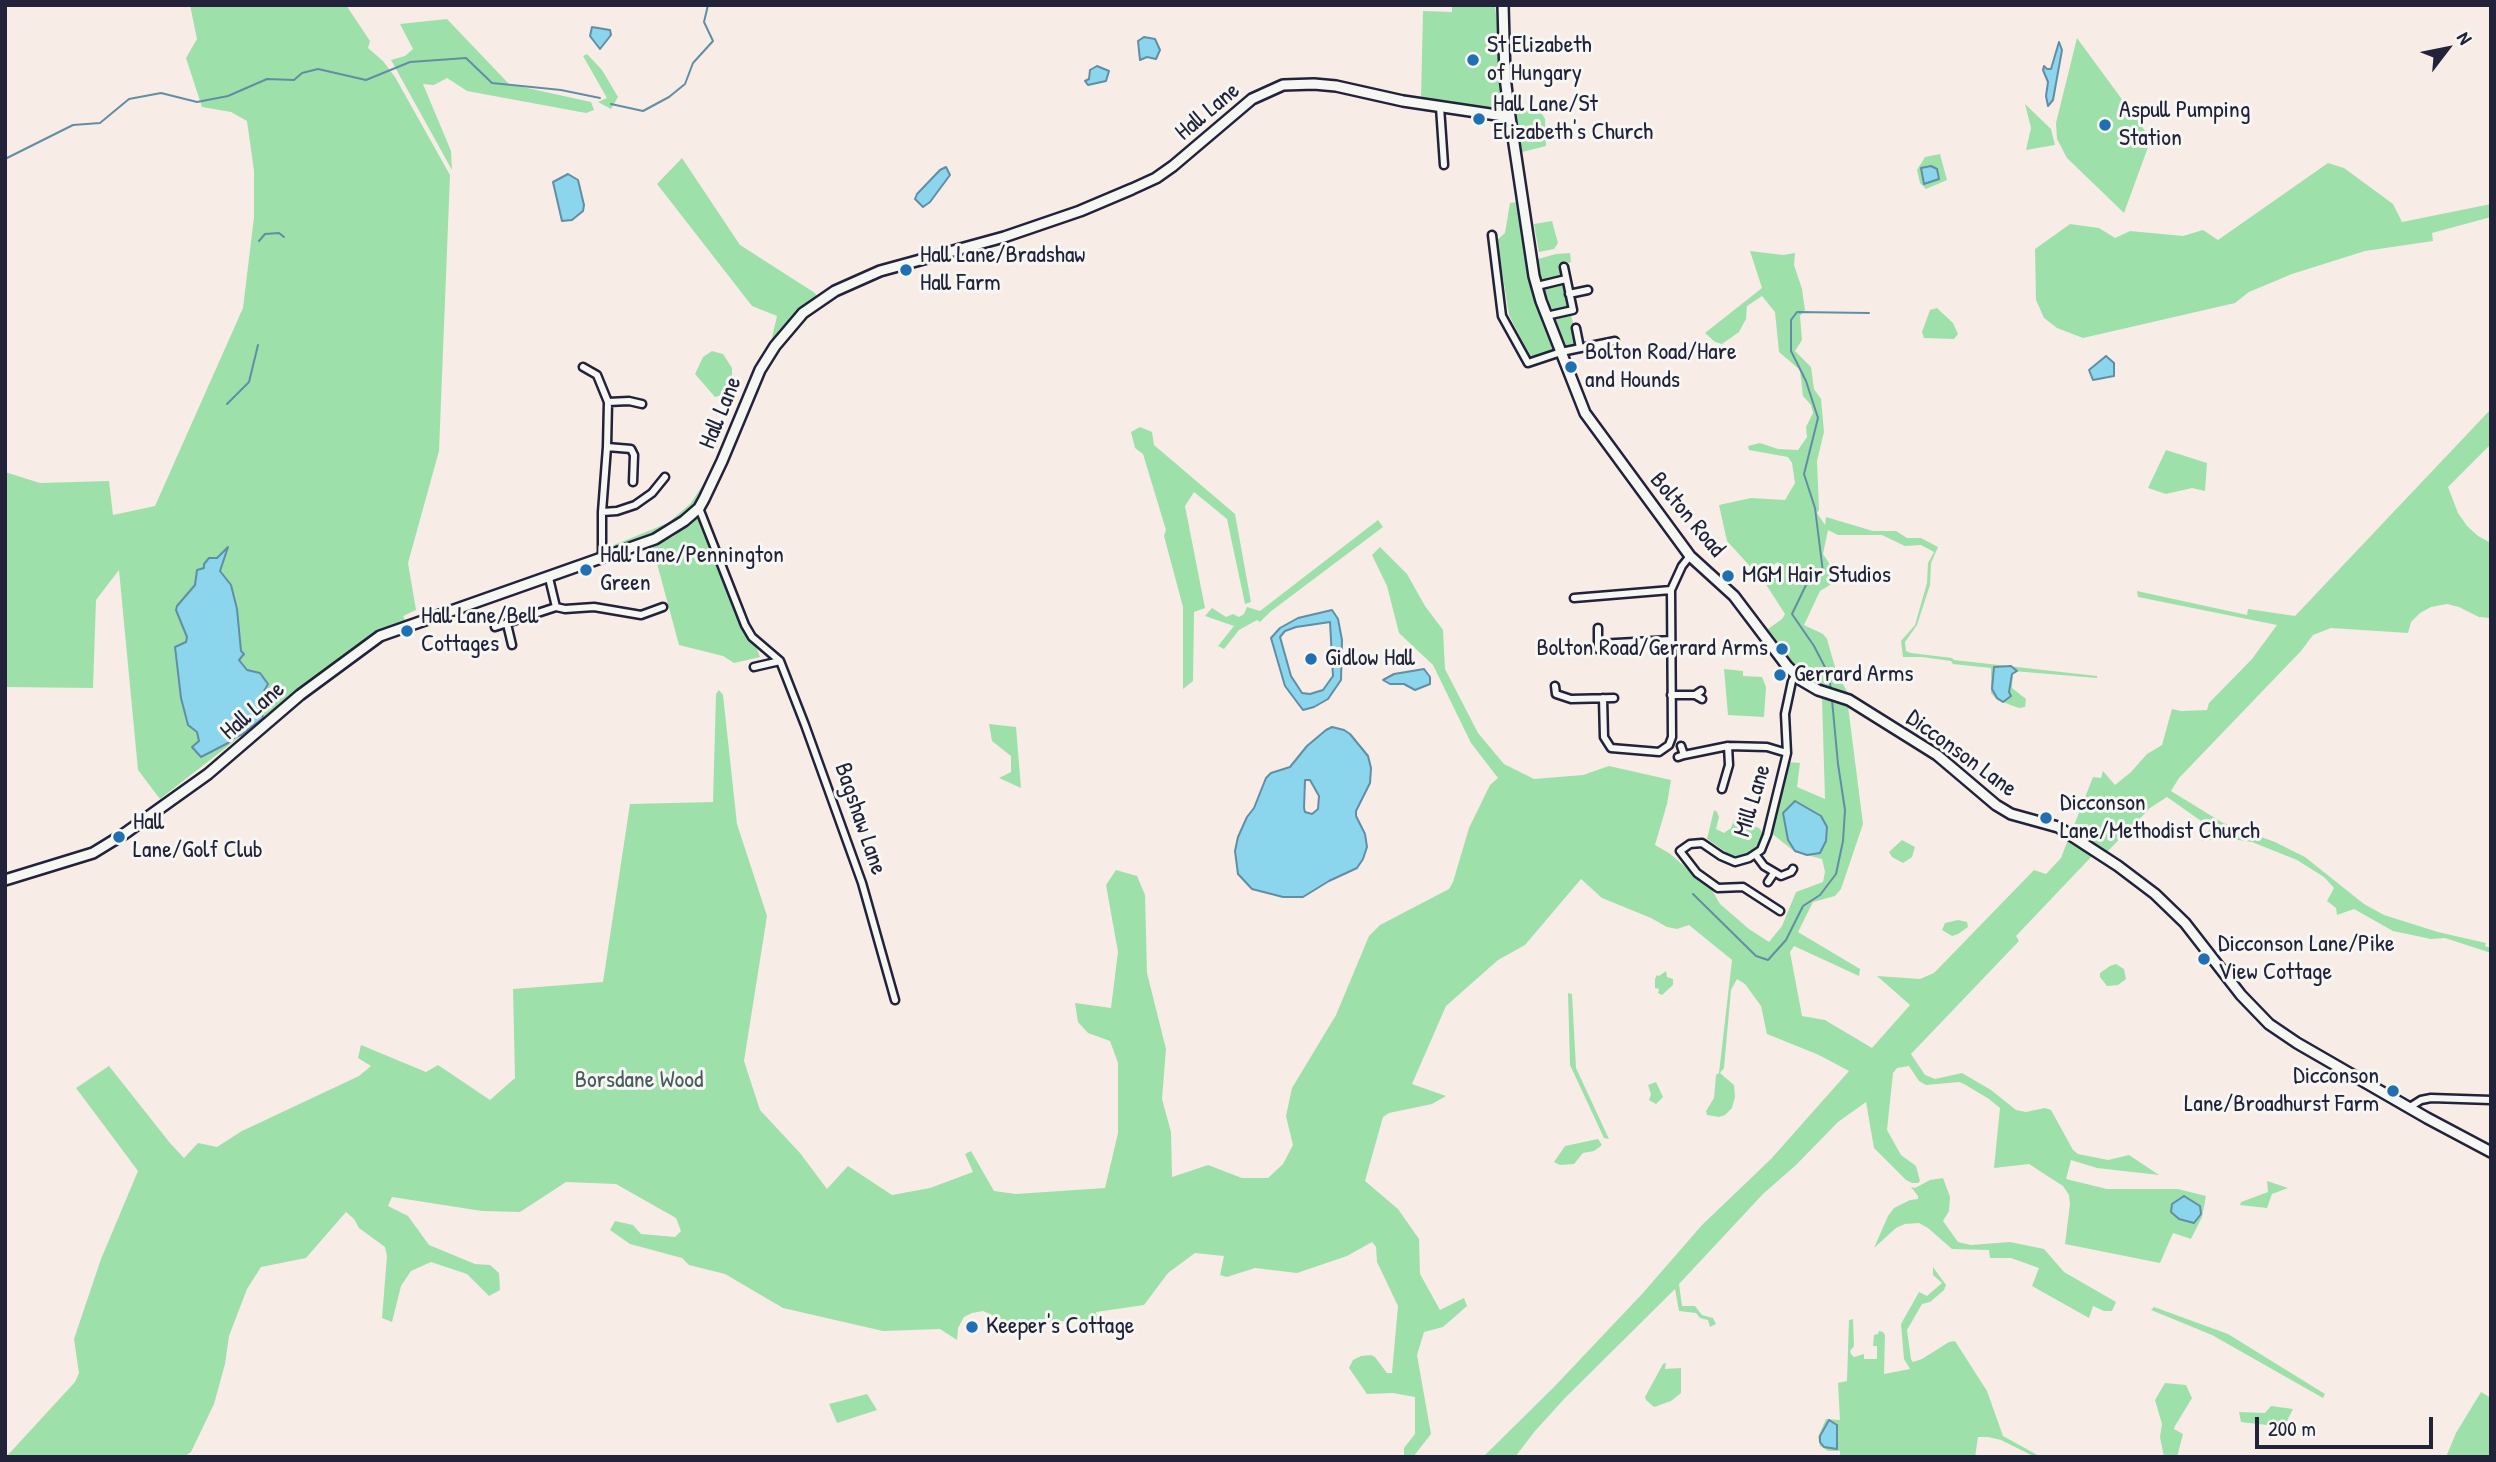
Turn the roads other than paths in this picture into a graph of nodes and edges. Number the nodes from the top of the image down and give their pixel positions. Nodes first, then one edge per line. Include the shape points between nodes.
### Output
1 (1503, 5) edge
2 (1440, 107) junction
3 (1510, 117) junction
4 (1444, 165) dead end
5 (1492, 235) dead end
6 (1564, 267) dead end
7 (1566, 279) junction
8 (1537, 286) junction
9 (1588, 290) dead end
10 (1569, 294) junction
11 (1546, 316) junction
12 (1576, 328) dead end
13 (1615, 341) dead end
14 (1580, 348) junction
15 (1561, 352) junction
16 (583, 367) dead end
17 (608, 402) junction
18 (642, 404) dead end
19 (607, 447) junction
20 (665, 477) dead end
21 (634, 482) dead end
22 (699, 508) junction
23 (602, 512) junction
24 (602, 556) junction
25 (1690, 556) junction
26 (549, 578) junction
27 (1671, 590) junction
28 (1574, 598) dead end
29 (556, 607) junction
30 (663, 607) dead end
31 (653, 611) junction
32 (655, 619) dead end
33 (507, 624) junction
34 (495, 627) dead end
35 (1598, 628) dead end
36 (1671, 640) junction
37 (512, 645) dead end
38 (777, 659) junction
39 (754, 667) dead end
40 (1795, 676) junction
41 (1554, 692) dead end
42 (1671, 695) junction
43 (1699, 695) dead end
44 (1603, 698) junction
45 (1614, 698) dead end
46 (1844, 698) joint
47 (1681, 746) dead end
48 (1728, 746) junction
49 (1787, 753) junction
50 (1722, 790) dead end
51 (1755, 854) junction
52 (1793, 869) dead end
53 (1774, 873) junction
54 (5, 880) edge
55 (1768, 882) dead end
56 (1780, 911) dead end
57 (895, 1000) dead end
58 (2491, 1100) edge
59 (2410, 1107) junction
60 (2491, 1152) edge

1 - 3 street, Bolton Road
2 - 3 street, Hall Lane
2 - 4 street
2 - 22 street, Hall Lane via 1325,85 1283,85 1244,104 1173,166 1142,184 1048,222 880,271 835,291 803,313 775,346
3 - 8 street, Bolton Road
5 - 15 street via 1502,316 1524,359 1528,363
6 - 7 street
7 - 8 street
7 - 10 street
8 - 11 street, Bolton Road
9 - 10 street
10 - 11 street via 1573,310
11 - 15 street, Bolton Road
12 - 14 street
13 - 14 street
14 - 15 street
15 - 25 street, Bolton Road via 1585,413
16 - 17 street via 597,375
17 - 18 street
17 - 19 street
19 - 21 street via 631,449
19 - 23 street
20 - 23 street via 635,505
22 - 24 street, Hall Lane via 668,532
22 - 38 street via 745,625
23 - 24 street
24 - 26 street, Hall Lane
25 - 27 street
25 - 40 street, Bolton Road via 1734,596
26 - 29 street
26 - 54 street, Hall Lane via 380,636 300,695 208,774 124,834 93,853
27 - 28 street
27 - 36 street
29 - 31 street via 594,607 641,615
29 - 33 street
30 - 31 street
31 - 32 street
33 - 34 street
33 - 37 street
35 - 36 street via 1598,646
36 - 42 street
38 - 39 street
38 - 57 street, Bagshaw Lane via 836,805
40 - 46 street, Bolton Road via 1812,688
40 - 49 street, Mill Lane via 1785,714
41 - 44 street via 1571,699
42 - 43 street
42 - 44 street via 1671,740 1659,752 1611,748 1604,737
44 - 45 street
46 - 59 street, Dicconson Lane via 1937,755 1996,806 2058,827 2118,866 2185,923 2269,1024
47 - 48 street via 1681,756
48 - 49 street via 1767,747
48 - 50 street via 1729,765
49 - 51 street, Mill Lane via 1767,835
51 - 53 street
51 - 56 street, Mill Lane via 1735,862 1696,842 1680,851 1697,873 1718,888 1742,887
52 - 53 street via 1784,876
53 - 55 street
58 - 59 street via 2431,1098
59 - 60 street, Dicconson Lane

